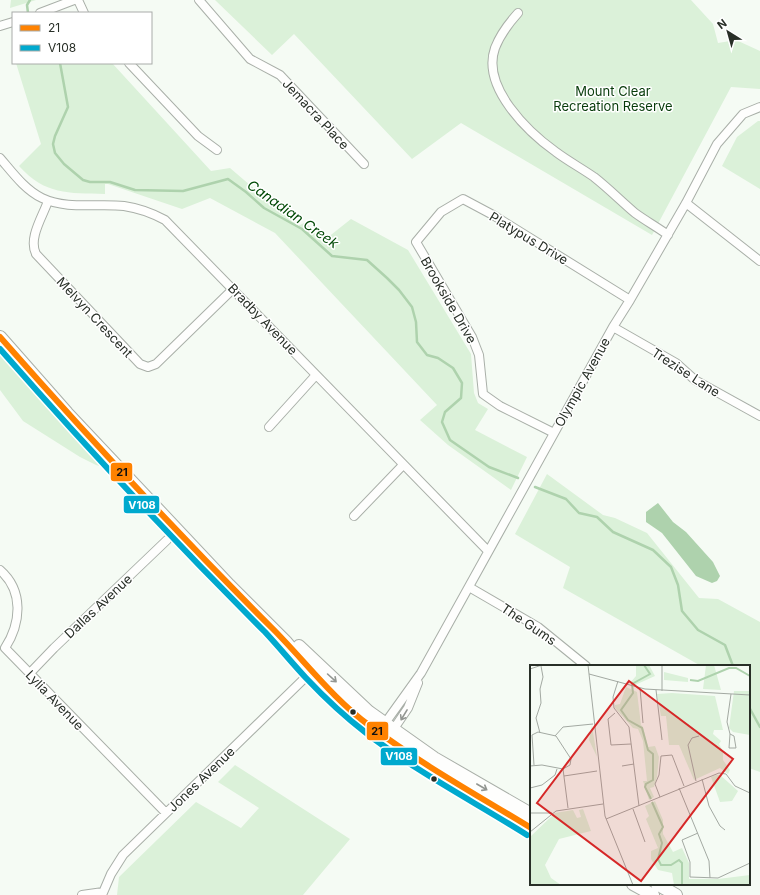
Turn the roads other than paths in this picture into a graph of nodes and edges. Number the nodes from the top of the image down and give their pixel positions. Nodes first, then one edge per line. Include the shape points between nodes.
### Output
1 (74, 0) edge
2 (78, 0) edge
3 (199, 0) edge
4 (43, 12) edge
5 (84, 12) edge
6 (518, 13) dead end
7 (12, 22) edge
8 (0, 26) edge
9 (130, 64) edge
10 (760, 107) edge
11 (217, 150) dead end
12 (0, 158) edge
13 (364, 164) dead end
14 (48, 201) junction
15 (686, 203) junction
16 (430, 226) joint
17 (668, 235) junction
18 (760, 261) edge
19 (233, 289) junction
20 (630, 300) junction
21 (613, 327) junction
22 (0, 337) edge
23 (0, 349) edge
24 (316, 375) junction
25 (67, 413) junction
26 (760, 416) edge
27 (269, 427) dead end
28 (554, 434) junction
29 (403, 465) junction
30 (354, 516) dead end
31 (167, 540) dead end
32 (488, 551) junction
33 (0, 570) edge
34 (469, 587) junction
35 (2, 651) edge
36 (585, 665) edge
37 (314, 668) junction
38 (30, 673) junction
39 (387, 730) junction
40 (166, 813) junction
41 (530, 813) edge
42 (530, 827) edge
43 (635, 885) edge
44 (659, 885) edge
45 (103, 894) edge
46 (82, 895) edge
47 (653, 895) edge
48 (676, 895) edge

1 - 4 street
2 - 5 street
3 - 13 street, Jemacra Place via 250,59 280,76
6 - 17 street via 494,49 492,66 495,82 502,95 524,125 542,141
7 - 8 street
9 - 11 street via 198,136
10 - 15 street, Olympic Avenue via 743,114 717,144
12 - 14 street, Bradby Avenue via 29,188
14 - 19 street, Bradby Avenue via 62,204 125,206 150,212 165,220 177,231
14 - 19 street, Melvyn Crescent via 34,237 36,254 140,364 148,367 156,364
15 - 17 street, Olympic Avenue
15 - 18 street
16 - 20 street, Platypus Drive via 442,212 463,200 493,215
16 - 28 street, Brookside Drive via 416,242 472,337 479,355 483,394 500,406
17 - 20 street, Olympic Avenue
19 - 24 street, Bradby Avenue
20 - 21 street, Olympic Avenue
21 - 26 street, Trezise Lane via 676,363 695,380
21 - 28 street, Olympic Avenue
22 - 25 main road
23 - 25 main road
24 - 27 street
24 - 29 street, Bradby Avenue
25 - 37 main road via 229,585
28 - 32 street, Olympic Avenue
29 - 30 street
29 - 32 street, Bradby Avenue
31 - 38 street, Dallas Avenue
32 - 34 street, Olympic Avenue
33 - 35 street, Lylia Avenue via 14,588 18,604 16,625
34 - 36 street, The Gums via 538,626
34 - 39 street, Olympic Avenue via 422,673
35 - 38 street, Lylia Avenue
37 - 39 main road via 363,720
37 - 40 street, Jones Avenue
38 - 40 street, Lylia Avenue
39 -> 41 main road
39 - 42 main road via 490,804
40 - 45 street, Jones Avenue via 123,855 110,874
43 - 47 main road
44 - 48 main road
45 - 46 street

